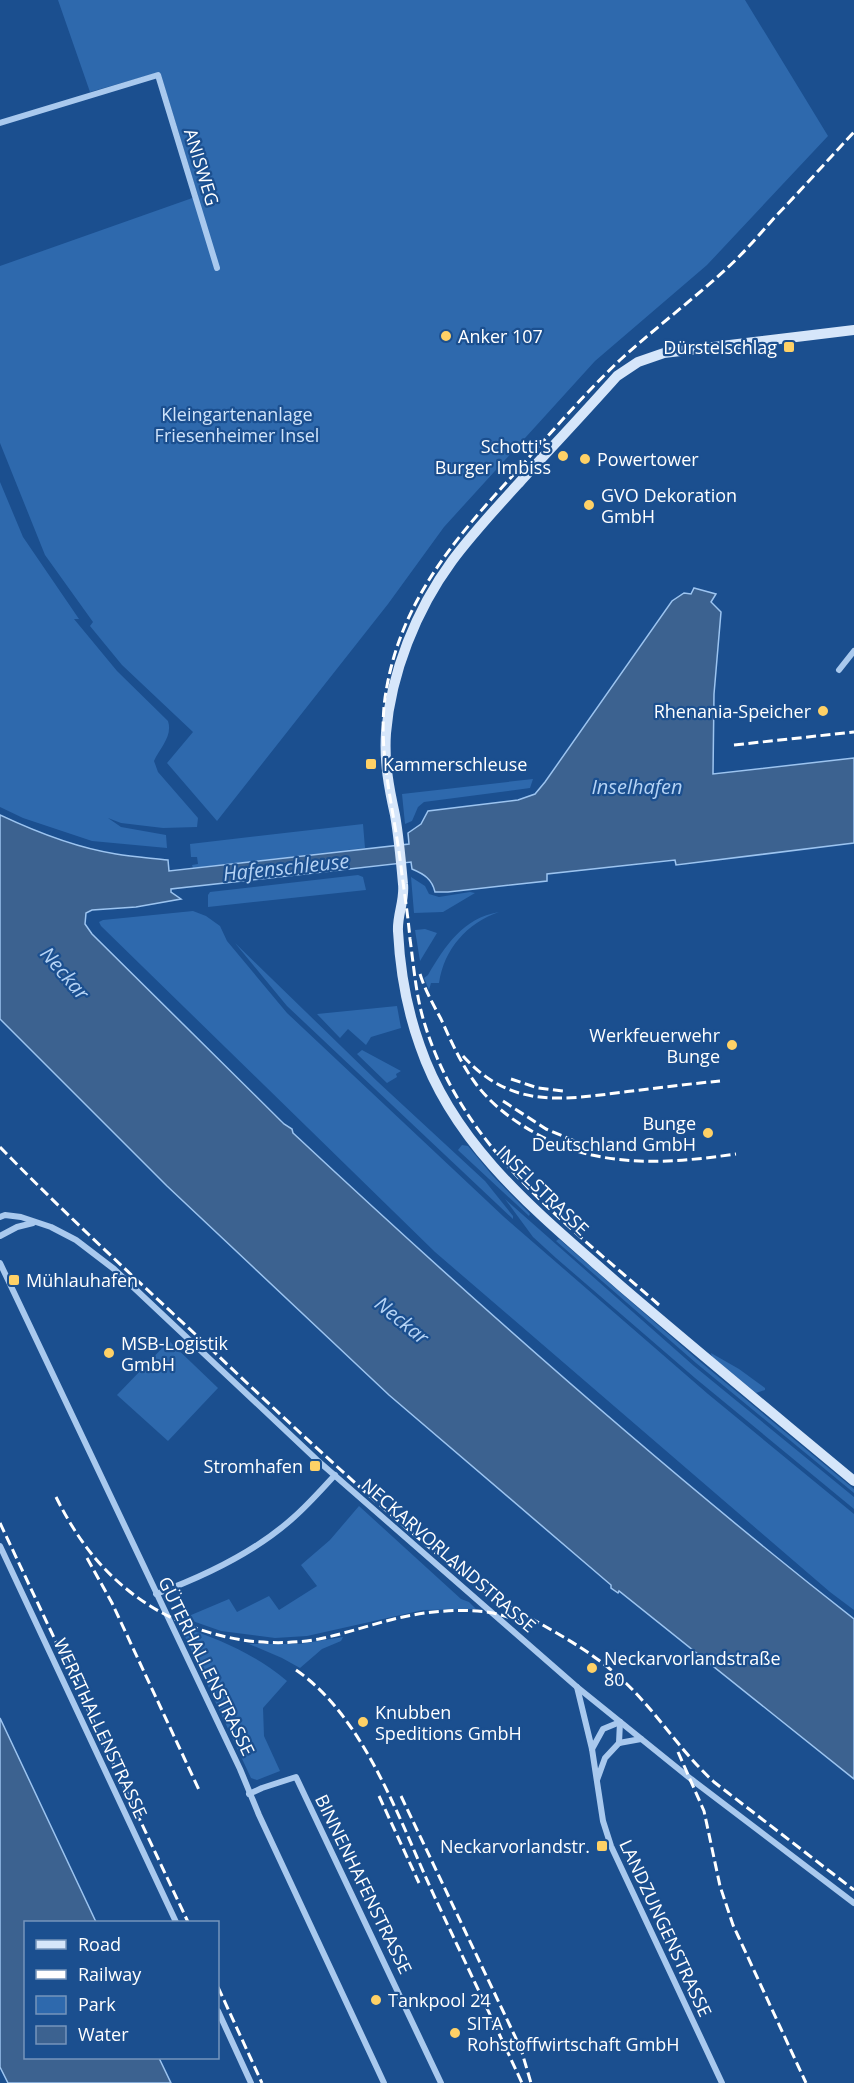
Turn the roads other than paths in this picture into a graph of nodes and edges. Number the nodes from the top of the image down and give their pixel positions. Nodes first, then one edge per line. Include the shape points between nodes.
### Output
1 (0, 123) edge
2 (217, 268) dead end
3 (854, 330) edge
4 (854, 651) edge
5 (840, 670) dead end
6 (2, 1215) edge
7 (33, 1222) junction
8 (0, 1236) edge
9 (0, 1263) edge
10 (335, 1475) junction
11 (854, 1481) edge
12 (0, 1546) edge
13 (156, 1594) junction
14 (577, 1687) junction
15 (620, 1722) junction
16 (641, 1738) junction
17 (619, 1743) junction
18 (592, 1749) junction
19 (597, 1780) junction
20 (249, 1794) junction
21 (854, 1903) edge
22 (175, 1921) edge
23 (219, 2013) edge
24 (251, 2083) edge
25 (384, 2083) edge
26 (441, 2083) edge
27 (722, 2083) edge

1 - 2 street, ANISWEG via 158,75
3 - 11 street, INSELSTRASSE via 664,353 638,362 617,376 451,562 416,623 395,680 386,734 387,778 403,881 398,931 409,1011 430,1073 467,1137 538,1213
4 - 5 street
6 - 7 street, NECKARVORLANDSTRASSE
7 - 8 street
7 - 10 street, NECKARVORLANDSTRASSE via 76,1240 114,1269
9 - 13 street, GÜTERHALLENSTRASSE
10 - 13 street via 292,1520 253,1548
10 - 14 street, NECKARVORLANDSTRASSE
12 - 22 street, WERFTHALLENSTRASSE
13 - 20 street, GÜTERHALLENSTRASSE
14 - 15 street, NECKARVORLANDSTRASSE
14 - 18 street, LANDZUNGENSTRASSE
15 - 16 street, NECKARVORLANDSTRASSE
15 - 17 street
15 - 18 street via 603,1729
16 - 17 street
16 - 21 street, NECKARVORLANDSTRASSE
17 - 19 street via 605,1758
18 - 19 street, LANDZUNGENSTRASSE
19 - 27 street, LANDZUNGENSTRASSE via 611,1846
20 - 25 street, GÜTERHALLENSTRASSE
20 - 26 street, BINNENHAFENSTRASSE via 296,1777
23 - 24 street

